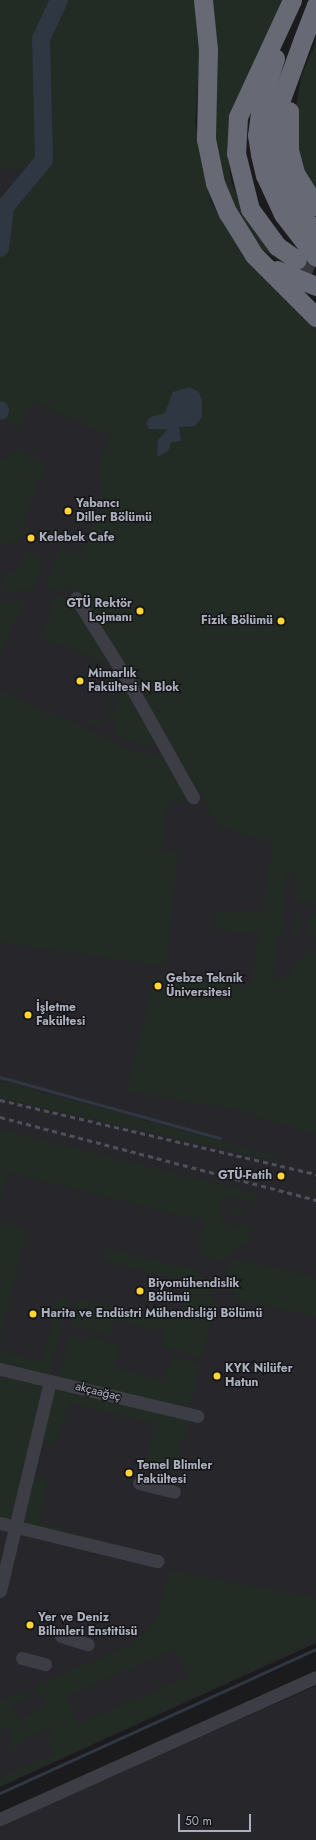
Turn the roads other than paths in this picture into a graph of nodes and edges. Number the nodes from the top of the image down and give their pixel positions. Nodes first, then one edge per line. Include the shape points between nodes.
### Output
1 (203, 0) edge
2 (292, 0) edge
3 (296, 0) edge
4 (301, 0) edge
5 (316, 5) edge
6 (316, 12) edge
7 (316, 16) edge
8 (281, 31) junction
9 (303, 39) junction
10 (316, 206) edge
11 (316, 232) edge
12 (254, 255) junction
13 (316, 258) tunnel mouth
14 (297, 260) tunnel mouth
15 (316, 286) edge
16 (316, 317) edge
17 (76, 598) dead end
18 (193, 797) dead end
19 (0, 1369) edge
20 (50, 1381) junction
21 (197, 1416) dead end
22 (139, 1483) dead end
23 (174, 1492) dead end
24 (0, 1523) edge
25 (15, 1527) junction
26 (157, 1561) dead end
27 (0, 1591) edge
28 (61, 1636) dead end
29 (88, 1644) dead end
30 (22, 1658) dead end
31 (44, 1664) dead end
32 (316, 1677) edge
33 (0, 1819) edge

1 - 12 highway via 208,42 208,157 228,213
2 - 8 highway
3 - 8 highway
4 - 7 highway
5 - 9 highway, bridge
6 - 9 highway, bridge
8 - 13 highway via 261,104 258,135 260,154 265,175 283,214
8 - 14 highway via 238,117 236,153 250,209 278,246
9 - 10 highway via 290,102 289,150 295,173
9 - 11 highway via 277,110 274,142 282,181 296,209
12 - 15 highway via 299,282
12 - 16 highway
17 - 18 street via 125,676
19 - 20 street, akçaağaç
20 - 21 street, akçaağaç
20 - 25 street
22 - 23 street
24 - 25 street
25 - 26 street
25 - 27 street
28 - 29 street
30 - 31 street
32 - 33 street

